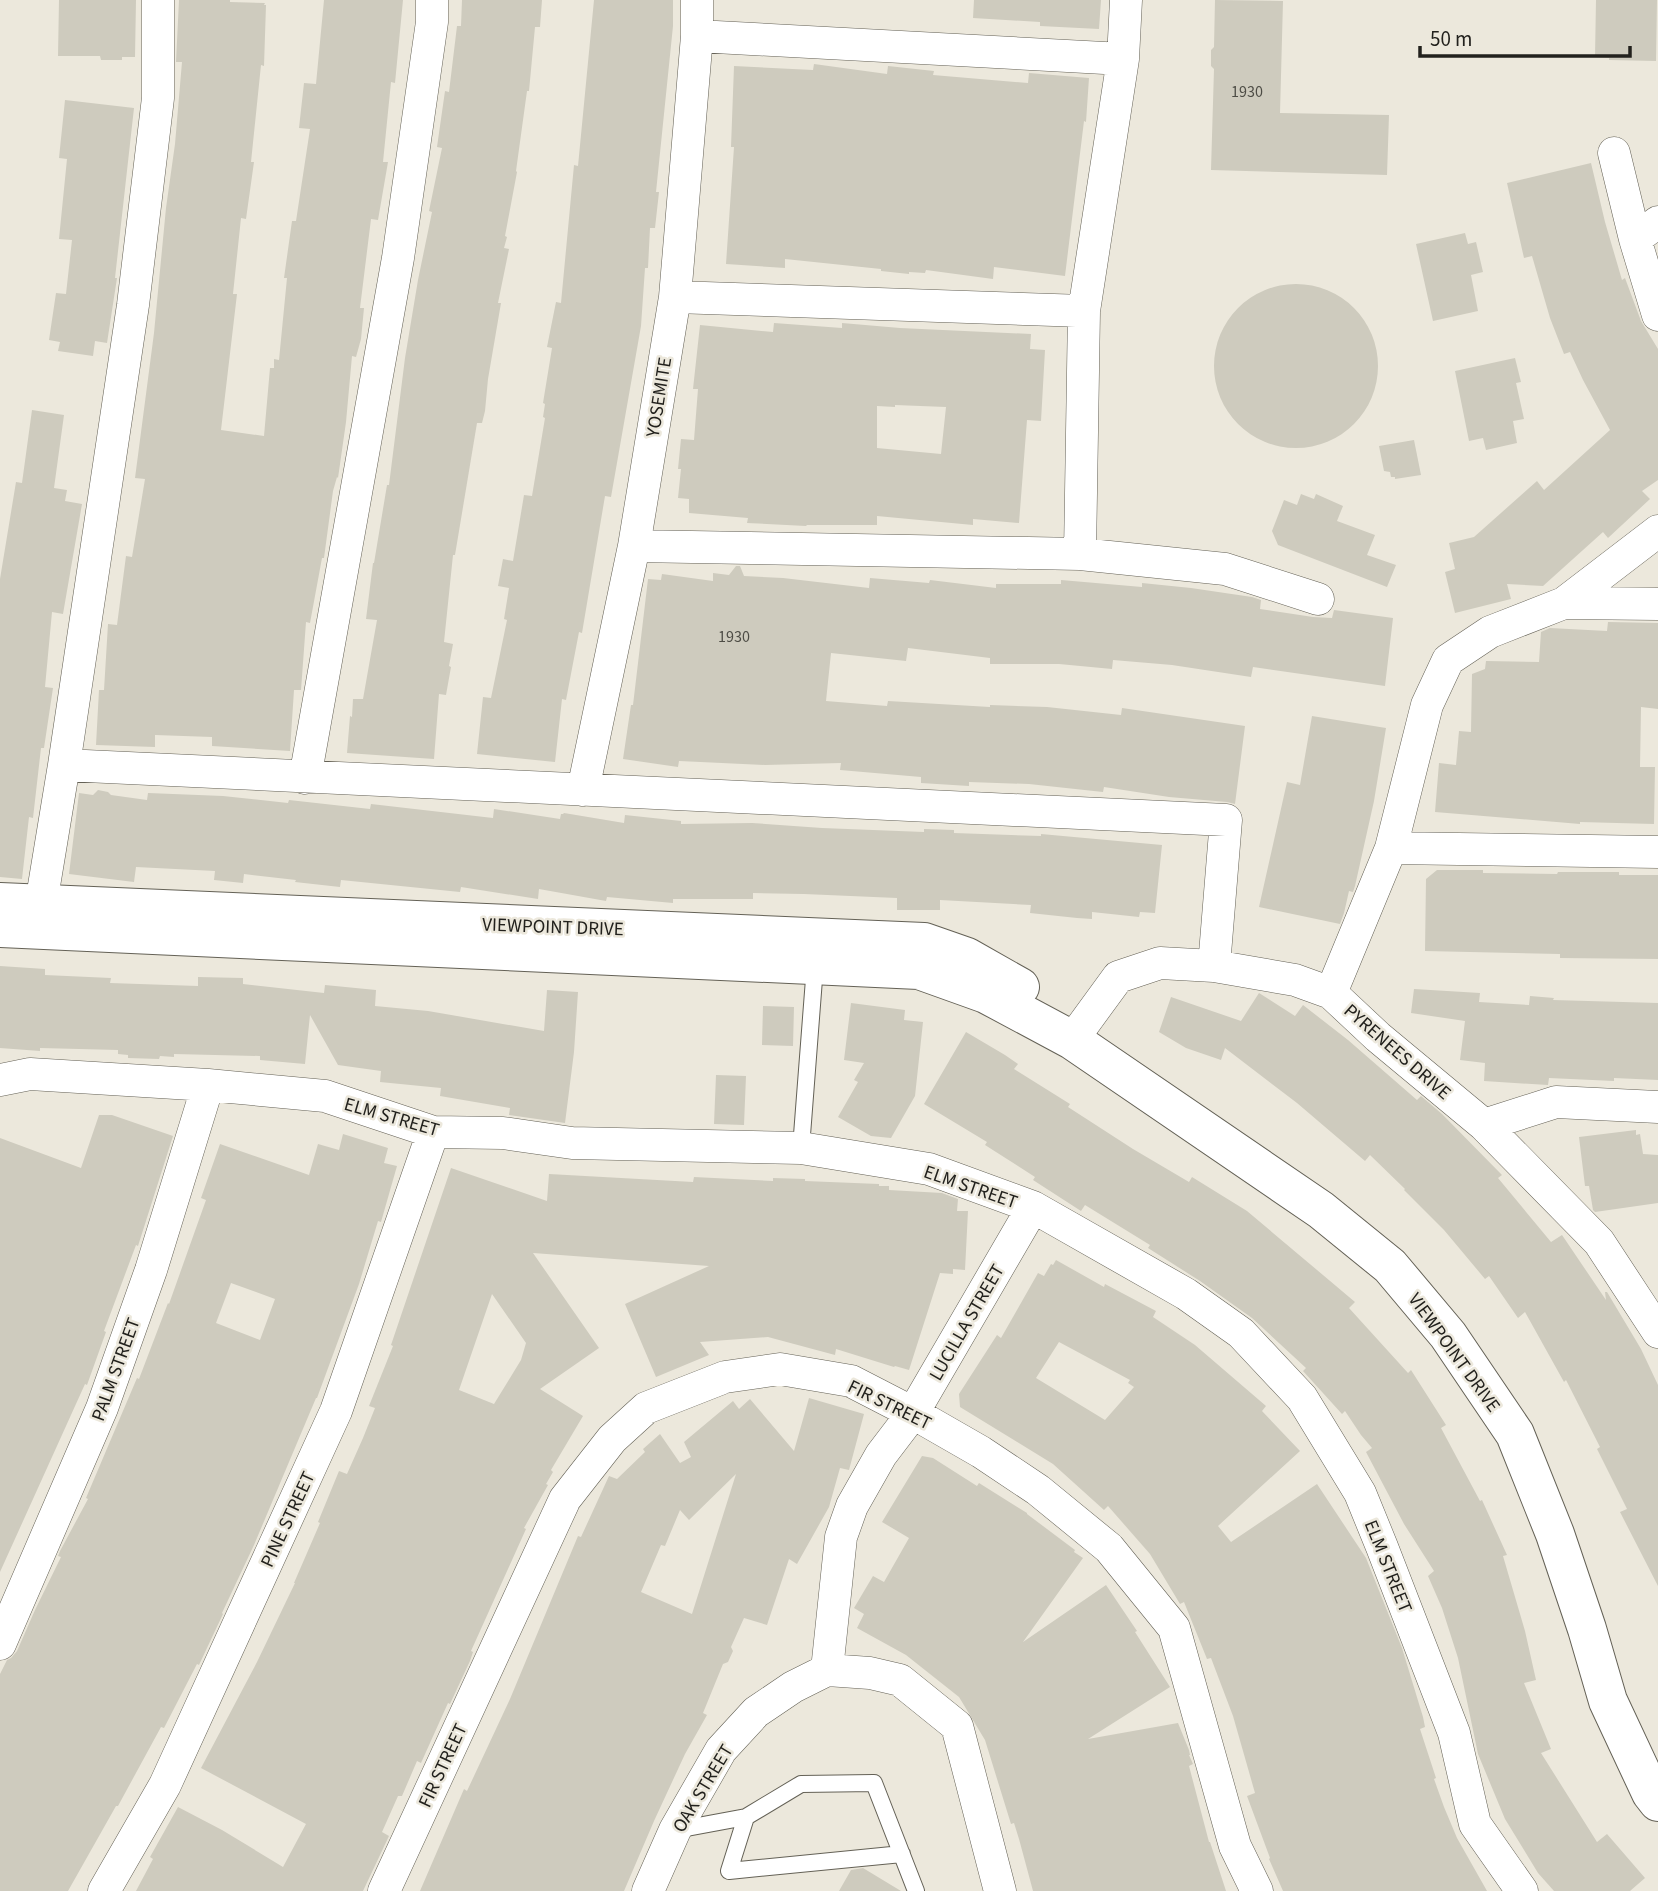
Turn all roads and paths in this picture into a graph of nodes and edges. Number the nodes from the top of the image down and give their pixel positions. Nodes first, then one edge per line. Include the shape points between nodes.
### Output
1 (158, 0) edge
2 (432, 0) edge
3 (697, 0) edge
4 (1126, 0) edge
5 (697, 36) junction
6 (1122, 59) junction
7 (1614, 153) dead end
8 (1646, 230) edge
9 (675, 297) junction
10 (1084, 311) junction
11 (1658, 315) edge
12 (1658, 531) edge
13 (634, 546) junction
14 (1080, 554) junction
15 (1318, 599) dead end
16 (1564, 603) junction
17 (1658, 604) edge
18 (64, 765) junction
19 (304, 778) junction
20 (583, 790) junction
21 (1391, 848) junction
22 (1658, 852) edge
23 (0, 902) edge
24 (26, 921) edge
25 (815, 966) junction
26 (1214, 966) junction
27 (1331, 993) junction
28 (1072, 1040) junction
29 (0, 1080) edge
30 (208, 1085) junction
31 (1658, 1107) edge
32 (1484, 1125) junction
33 (433, 1132) junction
34 (801, 1148) junction
35 (1033, 1207) junction
36 (1658, 1332) edge
37 (913, 1413) junction
38 (0, 1644) edge
39 (827, 1670) junction
40 (1658, 1802) edge
41 (746, 1817) junction
42 (675, 1830) junction
43 (902, 1854) junction
44 (104, 1891) edge
45 (384, 1891) edge
46 (648, 1891) edge
47 (916, 1891) edge
48 (1000, 1891) edge
49 (1257, 1891) edge
50 (1522, 1891) edge

1 - 18 street via 158,97 133,305
2 - 19 street via 398,258
3 - 5 street, YOSEMITE
4 - 6 street
5 - 6 street
5 - 9 street, YOSEMITE
6 - 10 street
7 - 8 street
8 - 11 street
9 - 10 street
9 - 13 street, YOSEMITE
10 - 14 street
12 - 16 street
13 - 14 street
13 - 20 street, YOSEMITE
14 - 15 street via 1224,569
16 - 17 street
16 - 21 street via 1490,632 1448,660 1427,705
18 - 19 street
18 - 24 street
19 - 20 street
20 - 26 street via 1226,820
21 - 22 street
21 - 27 street
23 - 24 street, VIEWPOINT DRIVE
24 - 25 street, VIEWPOINT DRIVE
24 - 28 street, VIEWPOINT DRIVE via 924,942 967,957 1034,995
25 - 28 street, VIEWPOINT DRIVE via 919,970 986,994
25 - 34 lane
26 - 27 street, PYRENEES DRIVE via 1296,980
26 - 28 street, PYRENEES DRIVE via 1160,963 1118,977
27 - 32 street, PYRENEES DRIVE
28 - 40 street, VIEWPOINT DRIVE via 1321,1210 1390,1266 1448,1335 1515,1434 1555,1534 1608,1701
29 - 30 street, ELM STREET via 30,1074
30 - 33 street, ELM STREET via 325,1096
30 - 38 street, PALM STREET via 151,1270 102,1408
31 - 32 street via 1556,1102
32 - 36 street, PYRENEES DRIVE via 1599,1242
33 - 34 street, ELM STREET via 503,1133 572,1143
33 - 44 street, PINE STREET via 337,1410 165,1785
34 - 35 street, ELM STREET via 929,1169
35 - 37 street, LUCILLA STREET
35 - 50 street, ELM STREET via 1186,1293 1241,1334 1302,1398 1360,1493 1454,1733 1475,1824
37 - 39 street, LUCILLA STREET via 881,1455 852,1506 841,1537
37 - 45 street, FIR STREET via 851,1381 780,1369 726,1377 646,1408 612,1439 565,1499
37 - 49 street, FIR STREET via 1038,1490 1109,1549 1174,1628 1235,1846
39 - 42 street, OAK STREET via 756,1712 721,1750
39 - 48 street via 900,1680 957,1726
41 - 42 lane
41 - 43 lane via 801,1784 874,1783
41 - 43 lane via 729,1871
42 - 46 street, OAK STREET
43 - 47 lane

